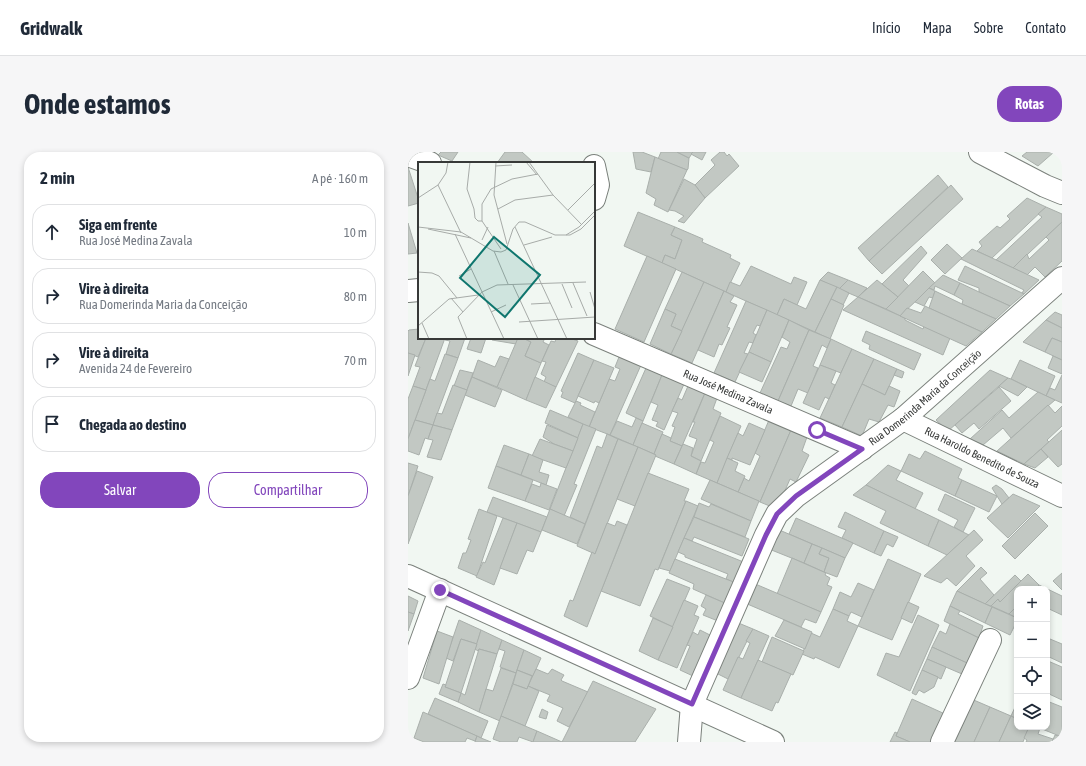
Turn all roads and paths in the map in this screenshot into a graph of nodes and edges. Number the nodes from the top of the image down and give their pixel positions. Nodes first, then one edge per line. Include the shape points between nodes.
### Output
1 (591, 152) edge
2 (980, 152) edge
3 (408, 155) edge
4 (427, 162) edge
5 (593, 162) edge
6 (595, 171) edge
7 (1062, 193) edge
8 (595, 196) edge
9 (1062, 278) edge
10 (418, 290) edge
11 (408, 291) edge
12 (595, 334) edge
13 (903, 419) junction
14 (862, 449) junction
15 (1062, 496) edge
16 (408, 576) edge
17 (440, 590) junction
18 (990, 640) dead end
19 (408, 678) edge
20 (692, 704) junction
21 (689, 742) edge
22 (773, 742) edge
23 (942, 742) edge

1 - 5 street
2 - 7 street
3 - 4 street
6 - 8 street via 598,185
9 - 13 street, Rua Domerinda Maria da Conceição
10 - 11 street
12 - 14 street, Rua José Medina Zavala
13 - 14 street, Rua Domerinda Maria da Conceição
13 - 15 street, Rua Haroldo Benedito de Souza
14 - 20 street, Rua Domerinda Maria da Conceição via 796,496 777,514
16 - 17 street
17 - 19 street
17 - 20 street
18 - 23 street
20 - 21 street, Rua Domerinda Maria da Conceição
20 - 22 street

